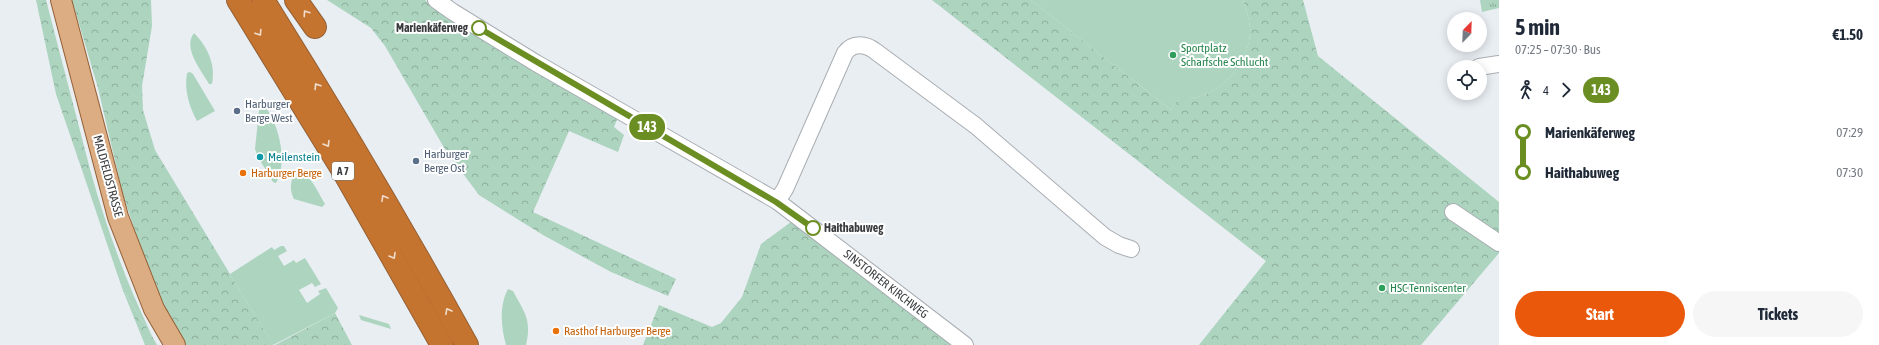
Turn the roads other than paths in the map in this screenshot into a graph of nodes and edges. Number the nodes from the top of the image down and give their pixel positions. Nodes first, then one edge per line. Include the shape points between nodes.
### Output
1 (61, 0) edge
2 (238, 0) edge
3 (263, 0) edge
4 (296, 0) edge
5 (440, 1) edge
6 (315, 27) dead end
7 (1499, 64) edge
8 (1487, 66) edge
9 (776, 202) junction
10 (1453, 212) dead end
11 (1499, 243) edge
12 (1131, 248) dead end
13 (175, 345) edge
14 (442, 345) edge
15 (466, 345) edge
16 (965, 345) edge

1 - 13 main road, MALDFELDSTRASSE via 118,217 154,309
2 -> 14 highway, A 7 via 345,174
15 -> 3 highway, A 7 via 416,253 329,105
6 -> 4 highway
5 - 9 street, SINSTORFER KIRCHWEG via 536,62
7 - 8 street
9 - 12 street via 785,189 845,53 853,46 865,46 966,118 1105,237
9 - 16 street, SINSTORFER KIRCHWEG
10 - 11 street

